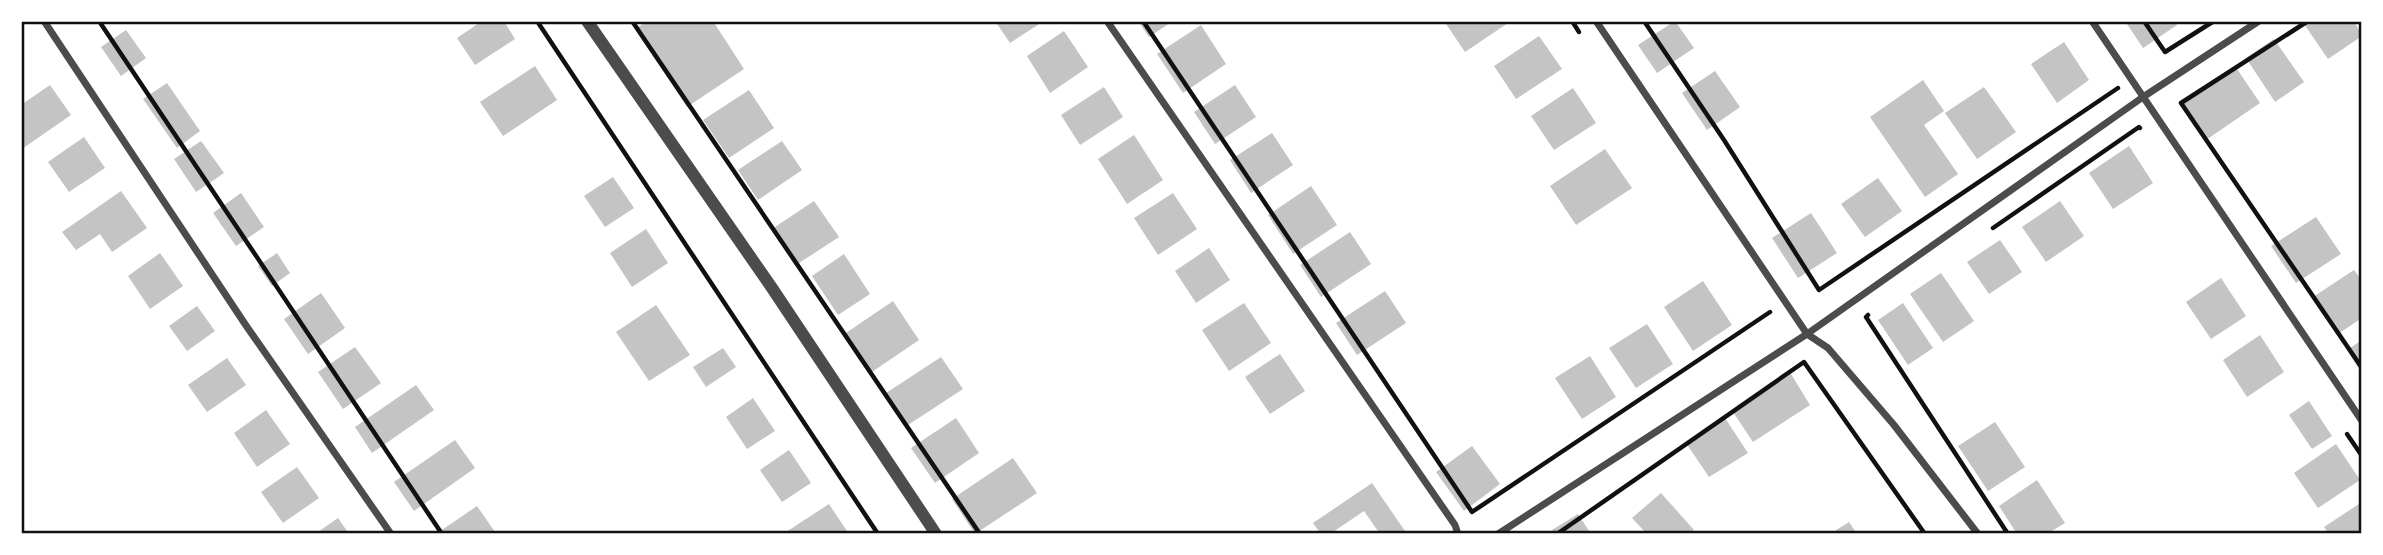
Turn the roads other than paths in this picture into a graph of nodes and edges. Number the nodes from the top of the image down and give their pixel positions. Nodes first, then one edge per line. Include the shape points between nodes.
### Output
1 (44, 21) edge
2 (587, 21) edge
3 (1107, 21) edge
4 (1596, 21) edge
5 (2092, 21) edge
6 (2259, 21) edge
7 (2143, 97) junction
8 (1807, 334) junction
9 (2362, 421) edge
10 (391, 534) edge
11 (936, 534) edge
12 (1458, 534) edge
13 (1498, 534) edge
14 (1978, 534) edge

1 - 10 street
2 - 11 street
3 - 12 street
4 - 8 street
5 - 7 street
6 - 7 street
7 - 8 street
7 - 9 street
8 - 13 street
8 - 14 street via 1828,348 1895,425

